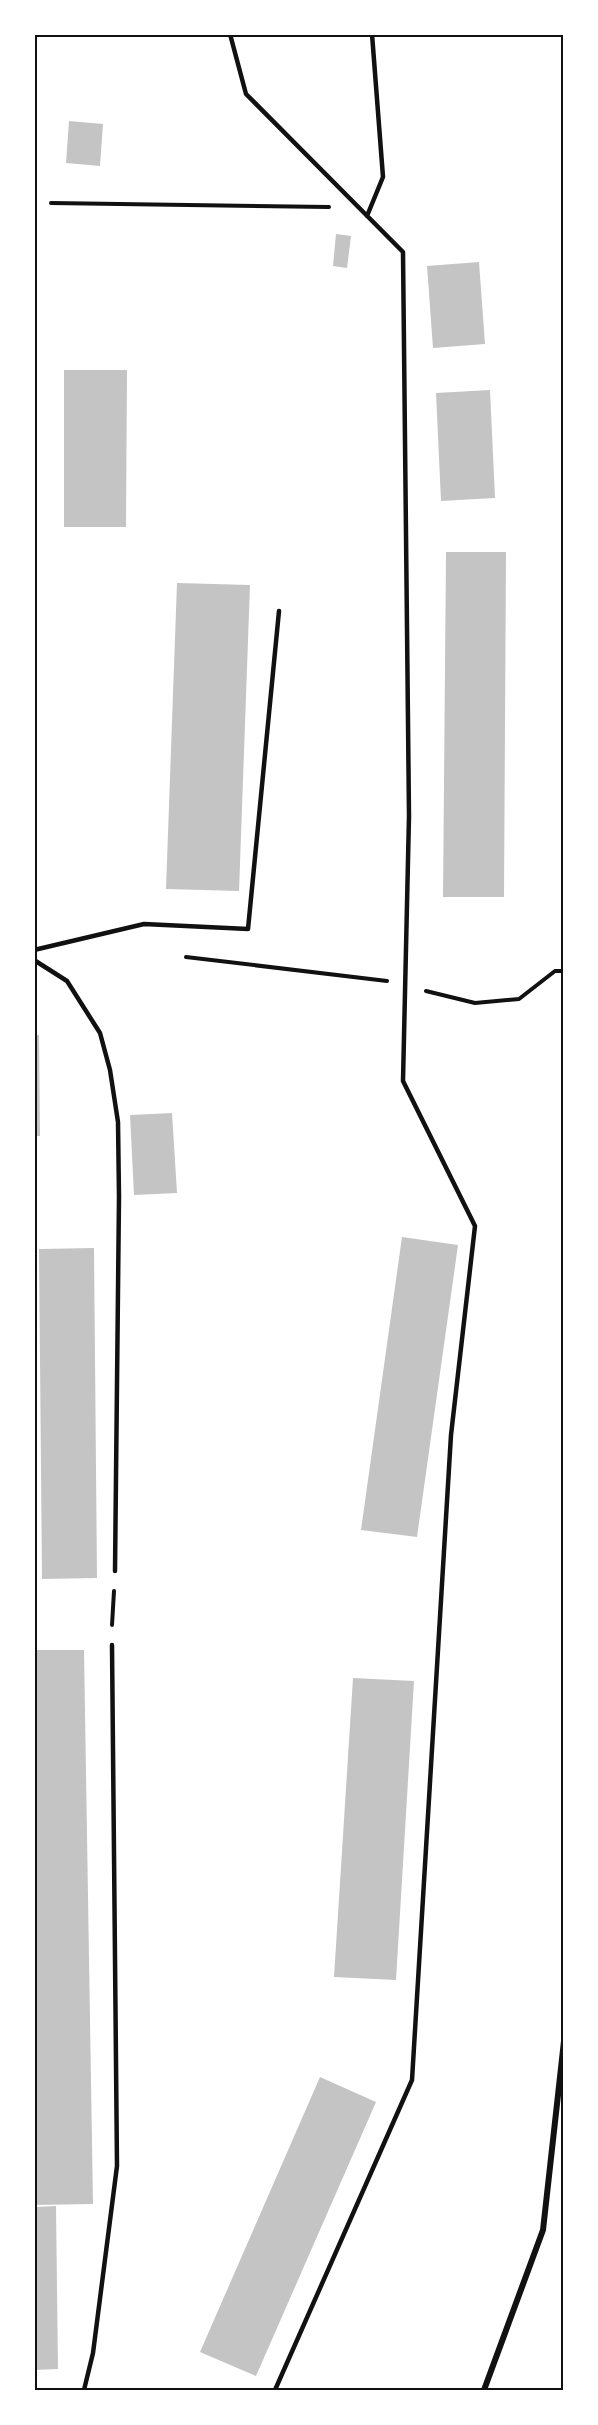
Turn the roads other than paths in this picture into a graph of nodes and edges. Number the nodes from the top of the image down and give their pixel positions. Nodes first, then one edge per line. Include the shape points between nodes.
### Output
1 (230, 34) edge
2 (372, 34) edge
3 (367, 216) junction
4 (279, 611) dead end
5 (34, 950) edge
6 (34, 960) edge
7 (115, 1571) road end
8 (112, 1645) dead end
9 (564, 2041) edge
10 (84, 2391) edge
11 (274, 2391) edge
12 (484, 2391) edge

1 - 3 lane via 246,94
2 - 3 lane via 383,177
3 - 11 lane via 403,252 409,816 403,1081 475,1226 451,1435 412,2080
4 - 5 lane via 248,929 144,924
6 - 7 lane via 67,981 100,1033 118,1122
8 - 10 lane via 117,2166 95,2341
9 - 12 street via 543,2230

